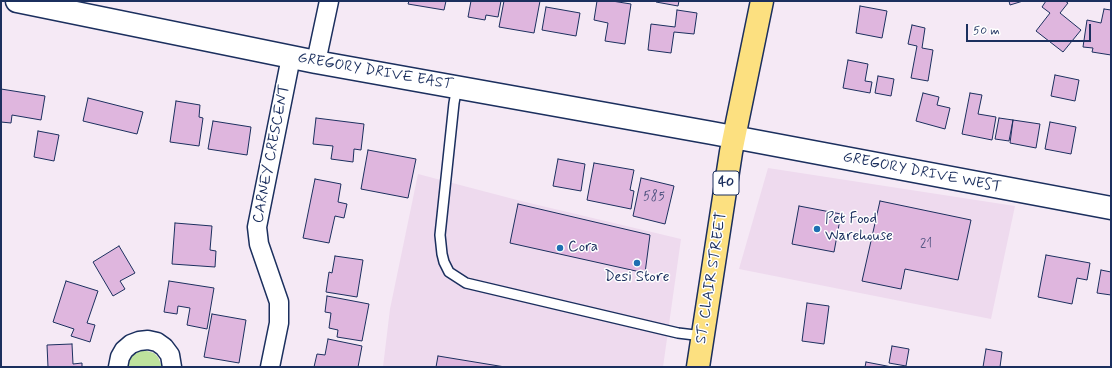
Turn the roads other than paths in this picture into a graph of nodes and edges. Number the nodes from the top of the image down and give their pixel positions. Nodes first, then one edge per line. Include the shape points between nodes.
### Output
1 (17, 1) edge
2 (329, 1) edge
3 (762, 1) edge
4 (291, 57) junction
5 (316, 62) junction
6 (457, 87) junction
7 (734, 138) junction
8 (1111, 208) edge
9 (703, 336) junction
10 (118, 367) edge
11 (172, 367) edge
12 (270, 367) edge
13 (698, 367) edge

1 - 4 street, GREGORY DRIVE EAST
2 - 5 street
3 - 7 main road, ST. CLAIR STREET / 40
4 - 5 street, GREGORY DRIVE EAST
4 - 12 street, CARNEY CRESCENT via 257,227 259,244 279,307 279,323
5 - 6 street, GREGORY DRIVE EAST
6 - 7 street, GREGORY DRIVE EAST
6 - 9 lane via 440,235 443,258 450,272 466,283 678,333
7 - 8 street, GREGORY DRIVE WEST
7 - 9 main road, ST. CLAIR STREET / 40
9 - 13 main road, ST. CLAIR STREET / 40
10 - 11 street via 124,350 131,344 148,340 164,347 170,354

